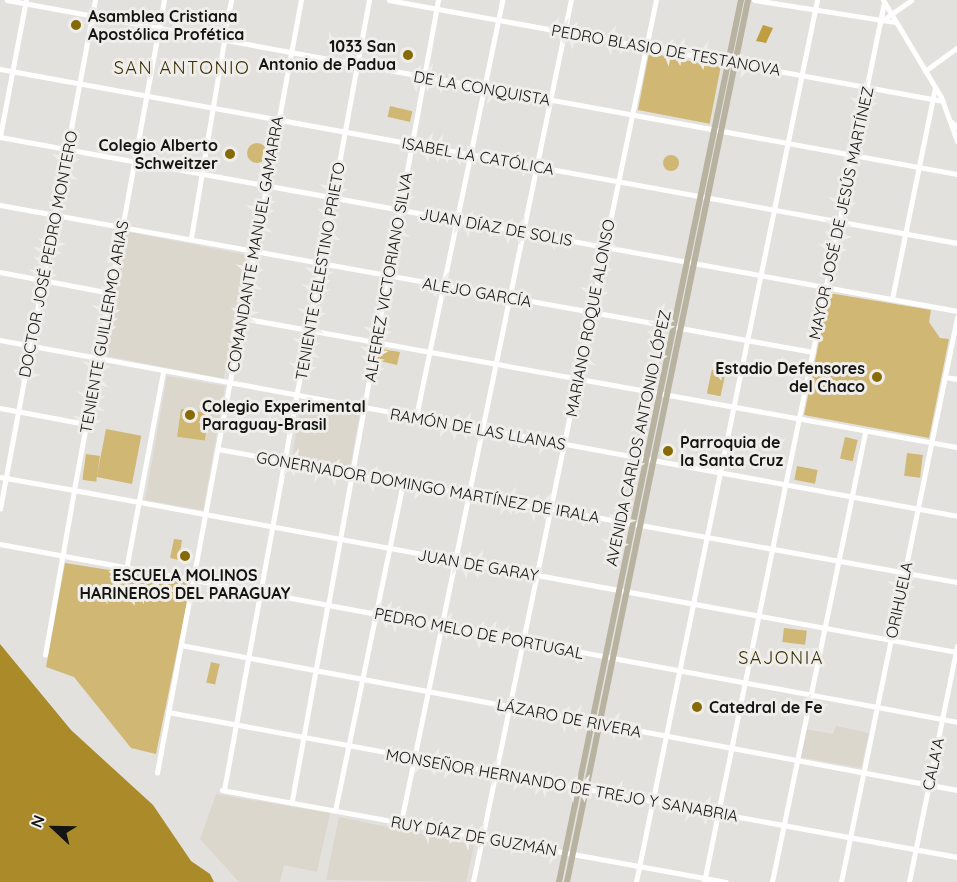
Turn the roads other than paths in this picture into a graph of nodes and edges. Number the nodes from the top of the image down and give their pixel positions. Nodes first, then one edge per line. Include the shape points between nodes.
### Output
1 (7, 0) edge
2 (95, 0) edge
3 (164, 0) edge
4 (231, 0) edge
5 (301, 0) edge
6 (369, 0) edge
7 (389, 0) edge
8 (438, 0) edge
9 (502, 0) edge
10 (571, 0) edge
11 (656, 0) edge
12 (741, 0) edge
13 (748, 0) edge
14 (754, 0) edge
15 (817, 0) edge
16 (911, 0) edge
17 (26, 1) edge
18 (884, 1) edge
19 (437, 9) junction
20 (815, 10) junction
21 (890, 14) junction
22 (93, 16) junction
23 (498, 20) junction
24 (880, 22) junction
25 (895, 22) junction
26 (158, 28) junction
27 (225, 29) dead end
28 (564, 32) junction
29 (224, 41) junction
30 (645, 46) junction
31 (957, 48) edge
32 (291, 54) junction
33 (732, 62) junction
34 (357, 66) junction
35 (0, 69) edge
36 (14, 70) junction
37 (925, 71) junction
38 (803, 75) junction
39 (424, 78) junction
40 (80, 84) junction
41 (867, 86) junction
42 (935, 87) junction
43 (484, 88) junction
44 (147, 96) junction
45 (933, 99) junction
46 (549, 100) junction
47 (943, 101) junction
48 (212, 108) junction
49 (631, 115) junction
50 (278, 120) junction
51 (955, 124) edge
52 (718, 130) junction
53 (345, 133) junction
54 (0, 136) edge
55 (957, 141) edge
56 (788, 143) junction
57 (412, 144) junction
58 (68, 150) junction
59 (470, 155) junction
60 (853, 155) junction
61 (134, 163) junction
62 (535, 166) junction
63 (919, 167) junction
64 (201, 173) junction
65 (957, 174) edge
66 (617, 183) junction
67 (267, 185) junction
68 (333, 197) junction
69 (705, 197) junction
70 (0, 206) edge
71 (400, 209) junction
72 (775, 210) junction
73 (56, 214) junction
74 (457, 219) junction
75 (839, 222) junction
76 (123, 226) junction
77 (521, 232) junction
78 (906, 234) junction
79 (191, 238) junction
80 (957, 243) edge
81 (604, 247) junction
82 (254, 251) junction
83 (691, 262) junction
84 (322, 264) junction
85 (0, 272) edge
86 (762, 275) junction
87 (387, 276) junction
88 (43, 280) junction
89 (443, 286) junction
90 (826, 287) junction
91 (110, 293) junction
92 (507, 297) junction
93 (892, 299) junction
94 (957, 311) edge
95 (591, 313) junction
96 (242, 318) junction
97 (957, 318) edge
98 (678, 328) junction
99 (310, 329) junction
100 (0, 340) edge
101 (747, 340) junction
102 (376, 343) junction
103 (31, 346) junction
104 (429, 352) junction
105 (813, 352) junction
106 (98, 360) junction
107 (494, 364) junction
108 (163, 372) junction
109 (945, 377) junction
110 (577, 379) junction
111 (957, 379) edge
112 (230, 384) junction
113 (663, 395) junction
114 (298, 396) junction
115 (733, 407) junction
116 (0, 408) edge
117 (365, 408) junction
118 (19, 411) junction
119 (416, 417) junction
120 (799, 419) junction
121 (86, 424) junction
122 (480, 429) junction
123 (865, 431) junction
124 (931, 443) junction
125 (564, 444) junction
126 (957, 447) edge
127 (218, 449) junction
128 (650, 460) junction
129 (286, 461) junction
130 (352, 472) junction
131 (721, 472) junction
132 (3, 477) edge
133 (403, 482) junction
134 (786, 484) junction
135 (74, 490) junction
136 (467, 494) junction
137 (851, 497) junction
138 (140, 502) junction
139 (0, 508) edge
140 (550, 509) junction
141 (918, 509) junction
142 (206, 515) junction
143 (957, 516) edge
144 (274, 526) junction
145 (636, 526) junction
146 (707, 538) junction
147 (340, 540) junction
148 (0, 544) edge
149 (389, 549) junction
150 (772, 551) junction
151 (62, 557) junction
152 (453, 561) junction
153 (838, 563) junction
154 (126, 570) junction
155 (904, 573) junction
156 (537, 575) junction
157 (193, 581) junction
158 (957, 582) edge
159 (623, 591) junction
160 (261, 593) junction
161 (693, 604) junction
162 (328, 605) junction
163 (374, 613) junction
164 (759, 615) junction
165 (440, 626) junction
166 (824, 628) junction
167 (891, 640) junction
168 (522, 641) junction
169 (181, 645) junction
170 (957, 650) edge
171 (45, 655) dead end
172 (609, 657) junction
173 (251, 658) junction
174 (680, 670) junction
175 (316, 671) junction
176 (361, 679) junction
177 (745, 683) junction
178 (427, 692) junction
179 (810, 695) junction
180 (509, 707) junction
181 (877, 707) junction
182 (168, 712) junction
183 (942, 719) junction
184 (957, 722) edge
185 (596, 723) junction
186 (237, 724) junction
187 (304, 736) junction
188 (666, 736) junction
189 (348, 746) junction
190 (731, 748) junction
191 (414, 757) junction
192 (797, 760) junction
193 (157, 772) dead end
194 (495, 772) junction
195 (863, 772) junction
196 (928, 784) junction
197 (582, 788) junction
198 (223, 790) joint
199 (957, 790) edge
200 (653, 801) junction
201 (292, 803) junction
202 (335, 811) junction
203 (718, 813) junction
204 (401, 822) junction
205 (784, 825) junction
206 (482, 837) junction
207 (850, 837) junction
208 (915, 850) junction
209 (569, 853) junction
210 (957, 857) edge
211 (639, 866) junction
212 (704, 880) edge
213 (473, 882) edge
214 (559, 882) edge
215 (567, 882) edge
216 (636, 882) edge
217 (726, 882) edge
218 (772, 882) edge
219 (841, 882) edge
220 (909, 882) edge

1 - 17 street, DE LA CONQUISTA
2 - 22 street, DOCTOR JOSÉ PEDRO MONTERO
3 - 26 street, TENIENTE GUILLERMO ARIAS
4 - 27 street
5 - 32 street, COMANDANTE MANUEL GAMARRA
6 - 34 street, TENIENTE CELESTINO PRIETO
7 - 19 street, PEDRO BLASIO DE TESTANOVA
8 - 19 street, ALFEREZ VICTORIANO SILVA
9 - 23 street
10 - 28 street
11 - 30 street, MARIANO ROQUE ALONSO
12 - 33 main road, AVENIDA CARLOS ANTONIO LÓPEZ
13 - 33 main road, AVENIDA CARLOS ANTONIO LÓPEZ
14 - 20 street
15 - 20 street
16 - 21 street
17 - 22 street, DE LA CONQUISTA
17 - 36 street
18 - 21 street
18 - 24 street, MAYOR JOSÉ DE JESÚS MARTÍNEZ
19 - 23 street, PEDRO BLASIO DE TESTANOVA
19 - 39 street, ALFEREZ VICTORIANO SILVA
20 - 24 street
20 - 38 street
21 - 24 street
21 - 25 street
22 - 26 street, DE LA CONQUISTA
22 - 40 street, DOCTOR JOSÉ PEDRO MONTERO
23 - 28 street, PEDRO BLASIO DE TESTANOVA
23 - 43 street
24 - 25 street
24 - 41 street, MAYOR JOSÉ DE JESÚS MARTÍNEZ
25 - 37 street
26 - 29 street, DE LA CONQUISTA
26 - 44 street, TENIENTE GUILLERMO ARIAS
28 - 30 street, PEDRO BLASIO DE TESTANOVA
28 - 46 street
29 - 32 street, DE LA CONQUISTA
29 - 48 street
30 - 33 street, PEDRO BLASIO DE TESTANOVA
30 - 49 street, MARIANO ROQUE ALONSO
31 - 37 street
32 - 34 street, DE LA CONQUISTA
32 - 50 street, COMANDANTE MANUEL GAMARRA
33 - 38 street, PEDRO BLASIO DE TESTANOVA
33 - 52 main road, AVENIDA CARLOS ANTONIO LÓPEZ
34 - 39 street, DE LA CONQUISTA
34 - 53 street, TENIENTE CELESTINO PRIETO
35 - 36 street, ISABEL LA CATÓLICA
36 - 40 street, ISABEL LA CATÓLICA
36 - 54 street
37 - 42 street
38 - 41 street, PEDRO BLASIO DE TESTANOVA
38 - 56 street
39 - 43 street, DE LA CONQUISTA
39 - 57 street, ALFEREZ VICTORIANO SILVA
40 - 44 street, ISABEL LA CATÓLICA
40 - 58 street, DOCTOR JOSÉ PEDRO MONTERO
41 - 45 street, PEDRO BLASIO DE TESTANOVA
41 - 60 street, MAYOR JOSÉ DE JESÚS MARTÍNEZ
42 - 45 street
42 - 47 street
43 - 46 street, DE LA CONQUISTA
43 - 59 street
44 - 48 street, ISABEL LA CATÓLICA
44 - 61 street, TENIENTE GUILLERMO ARIAS
45 - 47 street, PEDRO BLASIO DE TESTANOVA
45 - 63 street
46 - 49 street, DE LA CONQUISTA
46 - 62 street
47 - 51 street
48 - 50 street, ISABEL LA CATÓLICA
48 - 64 street
49 - 52 street, DE LA CONQUISTA
49 - 66 street, MARIANO ROQUE ALONSO
50 - 53 street, ISABEL LA CATÓLICA
50 - 67 street, COMANDANTE MANUEL GAMARRA
51 - 55 street
52 - 56 street, DE LA CONQUISTA
52 - 69 main road, AVENIDA CARLOS ANTONIO LÓPEZ
53 - 57 street, ISABEL LA CATÓLICA
53 - 68 street, TENIENTE CELESTINO PRIETO
54 - 58 street, JUAN DÍAZ DE SOLIS
56 - 60 street, DE LA CONQUISTA
56 - 72 street
57 - 59 street, ISABEL LA CATÓLICA
57 - 71 street, ALFEREZ VICTORIANO SILVA
58 - 61 street, JUAN DÍAZ DE SOLIS
58 - 73 street, DOCTOR JOSÉ PEDRO MONTERO
59 - 62 street, ISABEL LA CATÓLICA
59 - 74 street
60 - 63 street, DE LA CONQUISTA
60 - 75 street, MAYOR JOSÉ DE JESÚS MARTÍNEZ
61 - 64 street, JUAN DÍAZ DE SOLIS
61 - 76 street, TENIENTE GUILLERMO ARIAS
62 - 66 street, ISABEL LA CATÓLICA
62 - 77 street
63 - 65 street, DE LA CONQUISTA
63 - 78 street
64 - 67 street, JUAN DÍAZ DE SOLIS
64 - 79 street
66 - 69 street, ISABEL LA CATÓLICA
66 - 81 street, MARIANO ROQUE ALONSO
67 - 68 street, JUAN DÍAZ DE SOLIS
67 - 82 street, COMANDANTE MANUEL GAMARRA
68 - 71 street, JUAN DÍAZ DE SOLIS
68 - 84 street, TENIENTE CELESTINO PRIETO
69 - 72 street, ISABEL LA CATÓLICA
69 - 83 main road, AVENIDA CARLOS ANTONIO LÓPEZ
70 - 73 street, ALEJO GARCÍA
71 - 74 street, JUAN DÍAZ DE SOLIS
71 - 87 street, ALFEREZ VICTORIANO SILVA
72 - 75 street, ISABEL LA CATÓLICA
72 - 86 street
73 - 76 street, ALEJO GARCÍA
73 - 88 street, DOCTOR JOSÉ PEDRO MONTERO
74 - 77 street, JUAN DÍAZ DE SOLIS
74 - 89 street
75 - 78 street, ISABEL LA CATÓLICA
75 - 90 street, MAYOR JOSÉ DE JESÚS MARTÍNEZ
76 - 79 street, ALEJO GARCÍA
76 - 91 street, TENIENTE GUILLERMO ARIAS
77 - 81 street, JUAN DÍAZ DE SOLIS
77 - 92 street
78 - 80 street, ISABEL LA CATÓLICA
78 - 93 street
79 - 82 street, ALEJO GARCÍA
81 - 83 street, JUAN DÍAZ DE SOLIS
81 - 95 street, MARIANO ROQUE ALONSO
82 - 84 street, ALEJO GARCÍA
82 - 96 street, COMANDANTE MANUEL GAMARRA
83 - 86 street, JUAN DÍAZ DE SOLIS
83 - 98 main road, AVENIDA CARLOS ANTONIO LÓPEZ
84 - 87 street, ALEJO GARCÍA
84 - 99 street, TENIENTE CELESTINO PRIETO
85 - 88 street
86 - 90 street, JUAN DÍAZ DE SOLIS
86 - 101 street
87 - 89 street, ALEJO GARCÍA
87 - 102 street, ALFEREZ VICTORIANO SILVA
88 - 91 street
88 - 103 street, DOCTOR JOSÉ PEDRO MONTERO
89 - 92 street, ALEJO GARCÍA
89 - 104 street
90 - 93 street, JUAN DÍAZ DE SOLIS
90 - 105 street, MAYOR JOSÉ DE JESÚS MARTÍNEZ
91 - 106 street, TENIENTE GUILLERMO ARIAS
92 - 95 street, ALEJO GARCÍA
92 - 107 street
93 - 94 street, JUAN DÍAZ DE SOLIS
95 - 98 street, ALEJO GARCÍA
95 - 110 street, MARIANO ROQUE ALONSO
96 - 99 street
96 - 112 street, COMANDANTE MANUEL GAMARRA
97 - 109 street, ORIHUELA
98 - 101 street, ALEJO GARCÍA
98 - 113 main road, AVENIDA CARLOS ANTONIO LÓPEZ
99 - 102 street
99 - 114 street, TENIENTE CELESTINO PRIETO
100 - 103 street, RAMÓN DE LAS LLANAS
101 - 105 street, ALEJO GARCÍA
101 - 115 street
102 - 104 street
102 - 117 street, ALFEREZ VICTORIANO SILVA
103 - 106 street, RAMÓN DE LAS LLANAS
103 - 118 street, DOCTOR JOSÉ PEDRO MONTERO
104 - 107 street
104 - 119 street
105 - 120 street, MAYOR JOSÉ DE JESÚS MARTÍNEZ
106 - 108 street, RAMÓN DE LAS LLANAS
106 - 121 street, TENIENTE GUILLERMO ARIAS
107 - 110 street
107 - 122 street
108 - 112 street, RAMÓN DE LAS LLANAS
108 - 138 street
109 - 111 street
109 - 124 street, ORIHUELA
110 - 113 street
110 - 125 street, MARIANO ROQUE ALONSO
112 - 114 street, RAMÓN DE LAS LLANAS
112 - 127 street, COMANDANTE MANUEL GAMARRA
113 - 115 street
113 - 128 main road, AVENIDA CARLOS ANTONIO LÓPEZ
114 - 117 street, RAMÓN DE LAS LLANAS
114 - 129 street, TENIENTE CELESTINO PRIETO
115 - 120 street
115 - 131 street
116 - 118 street
117 - 119 street, RAMÓN DE LAS LLANAS
117 - 130 street, ALFEREZ VICTORIANO SILVA
118 - 121 street
118 - 132 street, DOCTOR JOSÉ PEDRO MONTERO
119 - 122 street, RAMÓN DE LAS LLANAS
120 - 123 street
120 - 134 street, MAYOR JOSÉ DE JESÚS MARTÍNEZ
121 - 135 street, TENIENTE GUILLERMO ARIAS
122 - 125 street, RAMÓN DE LAS LLANAS
122 - 136 street
123 - 124 street
123 - 137 street
124 - 126 street
124 - 141 street, ORIHUELA
125 - 128 street, RAMÓN DE LAS LLANAS
125 - 140 street, MARIANO ROQUE ALONSO
127 - 129 street, GONERNADOR DOMINGO MARTÍNEZ DE IRALA
127 - 142 street, COMANDANTE MANUEL GAMARRA
128 - 131 street, RAMÓN DE LAS LLANAS
128 - 145 main road, AVENIDA CARLOS ANTONIO LÓPEZ
129 - 130 street, GONERNADOR DOMINGO MARTÍNEZ DE IRALA
129 - 144 street, TENIENTE CELESTINO PRIETO
130 - 133 street, GONERNADOR DOMINGO MARTÍNEZ DE IRALA
130 - 147 street, ALFEREZ VICTORIANO SILVA
131 - 134 street, RAMÓN DE LAS LLANAS
131 - 146 street
132 - 135 street, JUAN DE GARAY
132 - 139 street, DOCTOR JOSÉ PEDRO MONTERO
133 - 136 street, GONERNADOR DOMINGO MARTÍNEZ DE IRALA
133 - 149 street
134 - 137 street, RAMÓN DE LAS LLANAS
134 - 150 street, MAYOR JOSÉ DE JESÚS MARTÍNEZ
135 - 138 street, JUAN DE GARAY
135 - 151 street, TENIENTE GUILLERMO ARIAS
136 - 140 street, GONERNADOR DOMINGO MARTÍNEZ DE IRALA
136 - 152 street
137 - 141 street, RAMÓN DE LAS LLANAS
137 - 153 street
138 - 142 street, JUAN DE GARAY
138 - 154 street
140 - 145 street, GONERNADOR DOMINGO MARTÍNEZ DE IRALA
140 - 156 street, MARIANO ROQUE ALONSO
141 - 143 street, RAMÓN DE LAS LLANAS
141 - 155 street, ORIHUELA
142 - 144 street, JUAN DE GARAY
142 - 157 street, COMANDANTE MANUEL GAMARRA
144 - 147 street, JUAN DE GARAY
144 - 160 street, TENIENTE CELESTINO PRIETO
145 - 146 street, GONERNADOR DOMINGO MARTÍNEZ DE IRALA
145 - 159 main road, AVENIDA CARLOS ANTONIO LÓPEZ
146 - 150 street, GONERNADOR DOMINGO MARTÍNEZ DE IRALA
146 - 161 street
147 - 149 street, JUAN DE GARAY
147 - 162 street, ALFEREZ VICTORIANO SILVA
148 - 151 street, PEDRO MELO DE PORTUGAL
149 - 152 street, JUAN DE GARAY
149 - 163 street
150 - 153 street, GONERNADOR DOMINGO MARTÍNEZ DE IRALA
150 - 164 street, MAYOR JOSÉ DE JESÚS MARTÍNEZ
151 - 154 street, PEDRO MELO DE PORTUGAL
151 - 171 street, TENIENTE GUILLERMO ARIAS
152 - 156 street, JUAN DE GARAY
152 - 165 street
153 - 155 street, GONERNADOR DOMINGO MARTÍNEZ DE IRALA
153 - 166 street
154 - 157 street, PEDRO MELO DE PORTUGAL
155 - 158 street, GONERNADOR DOMINGO MARTÍNEZ DE IRALA
155 - 167 street, ORIHUELA
156 - 159 street, JUAN DE GARAY
156 - 168 street, MARIANO ROQUE ALONSO
157 - 160 street, PEDRO MELO DE PORTUGAL
157 - 169 street, COMANDANTE MANUEL GAMARRA
159 - 161 street, JUAN DE GARAY
159 - 172 main road, AVENIDA CARLOS ANTONIO LÓPEZ
160 - 162 street, PEDRO MELO DE PORTUGAL
160 - 173 street, TENIENTE CELESTINO PRIETO
161 - 164 street, JUAN DE GARAY
161 - 174 street
162 - 163 street, PEDRO MELO DE PORTUGAL
162 - 175 street, ALFEREZ VICTORIANO SILVA
163 - 165 street, PEDRO MELO DE PORTUGAL
163 - 176 street
164 - 166 street, JUAN DE GARAY
164 - 177 street, MAYOR JOSÉ DE JESÚS MARTÍNEZ
165 - 168 street, PEDRO MELO DE PORTUGAL
165 - 178 street
166 - 167 street, JUAN DE GARAY
166 - 179 street
167 - 170 street, JUAN DE GARAY
167 - 181 street, ORIHUELA
168 - 172 street, PEDRO MELO DE PORTUGAL
168 - 180 street, MARIANO ROQUE ALONSO
169 - 173 street, LÁZARO DE RIVERA
169 - 182 street, COMANDANTE MANUEL GAMARRA
170 - 183 street, CALA'A
172 - 174 street, PEDRO MELO DE PORTUGAL
172 - 185 main road, AVENIDA CARLOS ANTONIO LÓPEZ
173 - 175 street, LÁZARO DE RIVERA
173 - 186 street, TENIENTE CELESTINO PRIETO
174 - 177 street, PEDRO MELO DE PORTUGAL
174 - 188 street
175 - 176 street, LÁZARO DE RIVERA
175 - 187 street, ALFEREZ VICTORIANO SILVA
176 - 178 street, LÁZARO DE RIVERA
176 - 189 street
177 - 179 street, PEDRO MELO DE PORTUGAL
177 - 190 street, MAYOR JOSÉ DE JESÚS MARTÍNEZ
178 - 180 street, LÁZARO DE RIVERA
178 - 191 street
179 - 181 street, PEDRO MELO DE PORTUGAL
179 - 192 street
180 - 185 street, LÁZARO DE RIVERA
180 - 194 street, MARIANO ROQUE ALONSO
181 - 183 street, PEDRO MELO DE PORTUGAL
181 - 195 street, ORIHUELA
182 - 186 street, MONSEÑOR HERNANDO DE TREJO Y SANABRIA
182 - 193 street, COMANDANTE MANUEL GAMARRA
183 - 184 street, PEDRO MELO DE PORTUGAL
183 - 196 street, CALA'A
185 - 188 street, LÁZARO DE RIVERA
185 - 197 main road, AVENIDA CARLOS ANTONIO LÓPEZ
186 - 187 street, MONSEÑOR HERNANDO DE TREJO Y SANABRIA
186 - 198 street, TENIENTE CELESTINO PRIETO
187 - 189 street, MONSEÑOR HERNANDO DE TREJO Y SANABRIA
187 - 201 street, ALFEREZ VICTORIANO SILVA
188 - 190 street, LÁZARO DE RIVERA
188 - 200 street
189 - 191 street, MONSEÑOR HERNANDO DE TREJO Y SANABRIA
189 - 202 street
190 - 192 street, LÁZARO DE RIVERA
190 - 203 street, MAYOR JOSÉ DE JESÚS MARTÍNEZ
191 - 194 street, MONSEÑOR HERNANDO DE TREJO Y SANABRIA
191 - 204 street
192 - 195 street, LÁZARO DE RIVERA
192 - 205 street
194 - 197 street, MONSEÑOR HERNANDO DE TREJO Y SANABRIA
194 - 206 street, MARIANO ROQUE ALONSO
195 - 196 street, LÁZARO DE RIVERA
195 - 207 street, ORIHUELA
196 - 199 street, LÁZARO DE RIVERA
196 - 208 street, CALA'A
197 - 200 street, MONSEÑOR HERNANDO DE TREJO Y SANABRIA
197 - 209 main road, AVENIDA CARLOS ANTONIO LÓPEZ
198 - 201 street, RUY DÍAZ DE GUZMÁN
200 - 203 street, MONSEÑOR HERNANDO DE TREJO Y SANABRIA
200 - 211 street
201 - 202 street, RUY DÍAZ DE GUZMÁN
202 - 204 street, RUY DÍAZ DE GUZMÁN
203 - 205 street, MONSEÑOR HERNANDO DE TREJO Y SANABRIA
203 - 212 street, MAYOR JOSÉ DE JESÚS MARTÍNEZ
204 - 206 street, RUY DÍAZ DE GUZMÁN
205 - 207 street, MONSEÑOR HERNANDO DE TREJO Y SANABRIA
205 - 218 street
206 - 209 street, RUY DÍAZ DE GUZMÁN
206 - 213 street, MARIANO ROQUE ALONSO
207 - 208 street, MONSEÑOR HERNANDO DE TREJO Y SANABRIA
207 - 219 street, ORIHUELA
208 - 210 street, MONSEÑOR HERNANDO DE TREJO Y SANABRIA
208 - 220 street, CALA'A
209 - 211 street, RUY DÍAZ DE GUZMÁN
209 - 214 main road, AVENIDA CARLOS ANTONIO LÓPEZ
209 - 215 main road, AVENIDA CARLOS ANTONIO LÓPEZ
211 - 212 street, RUY DÍAZ DE GUZMÁN
211 - 216 street
212 - 217 street, RUY DÍAZ DE GUZMÁN

